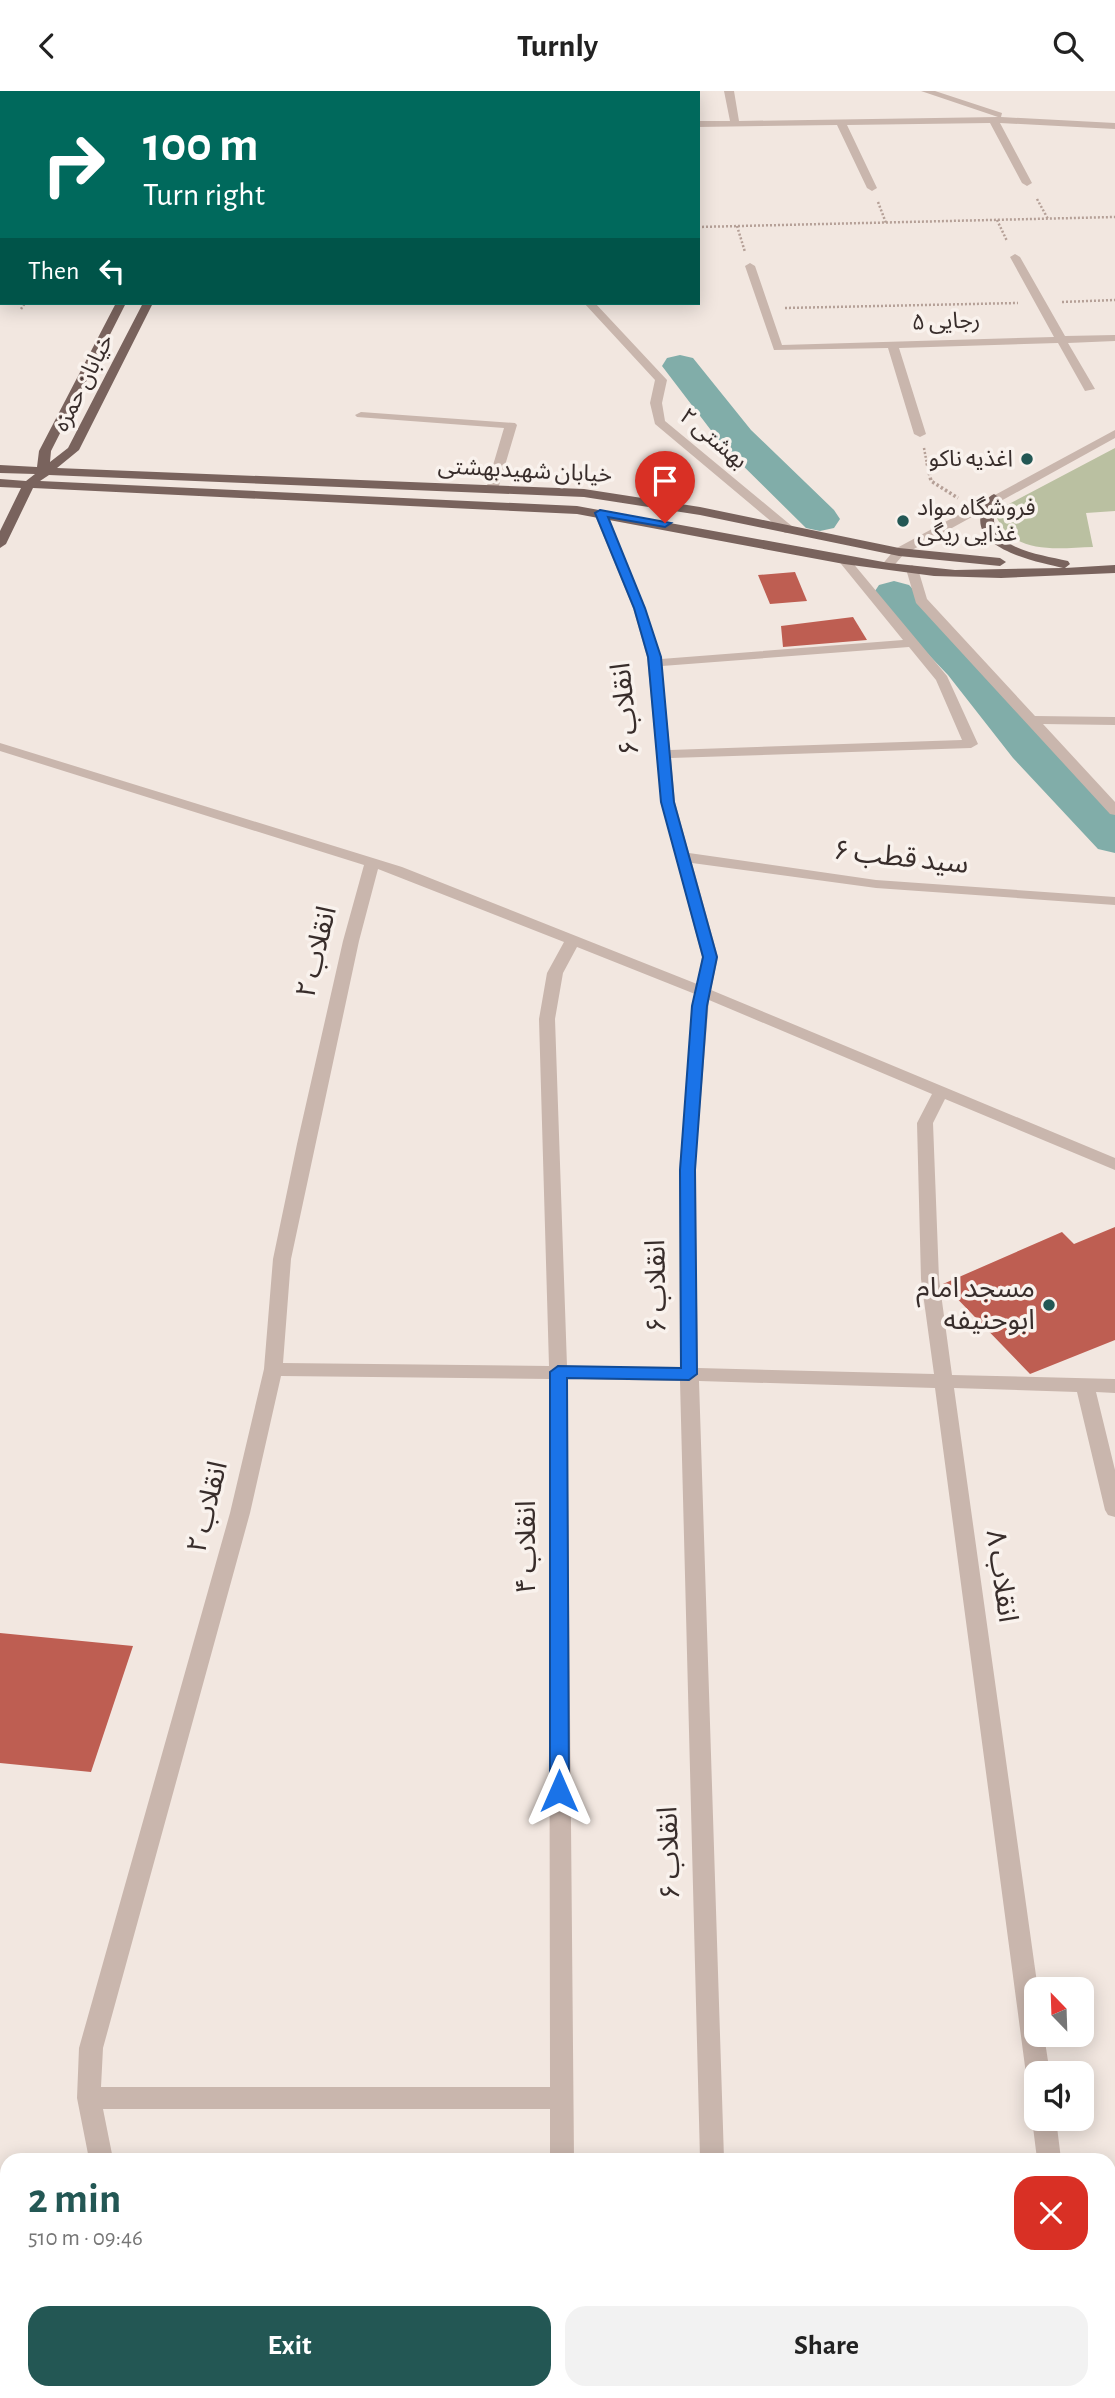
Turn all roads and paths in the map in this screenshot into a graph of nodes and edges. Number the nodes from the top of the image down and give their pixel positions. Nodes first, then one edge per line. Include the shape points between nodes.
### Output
1 (729, 91) edge
2 (926, 91) edge
3 (1014, 120) junction
4 (994, 121) junction
5 (841, 123) junction
6 (700, 124) edge
7 (735, 124) junction
8 (1115, 126) edge
9 (1027, 183) dead end
10 (872, 188) dead end
11 (1115, 217) edge
12 (737, 226) junction
13 (700, 227) edge
14 (1015, 257) dead end
15 (750, 266) joint
16 (1115, 300) edge
17 (1040, 302) junction
18 (24, 305) edge
19 (120, 305) edge
20 (147, 305) edge
21 (591, 305) edge
22 (21, 309) dead end
23 (763, 309) junction
24 (1115, 338) edge
25 (1062, 339) junction
26 (891, 344) junction
27 (1089, 389) dead end
28 (361, 415) dead end
29 (1115, 433) edge
30 (920, 434) joint
31 (0, 469) edge
32 (43, 471) junction
33 (0, 483) edge
34 (29, 484) junction
35 (492, 489) junction
36 (994, 498) junction
37 (975, 509) junction
38 (600, 513) junction
39 (789, 530) junction
40 (0, 544) edge
41 (899, 552) junction
42 (843, 559) junction
43 (887, 566) junction
44 (912, 569) junction
45 (1115, 569) edge
46 (1084, 570) junction
47 (913, 643) junction
48 (655, 663) junction
49 (1032, 720) junction
50 (1115, 722) edge
51 (0, 747) edge
52 (663, 754) junction
53 (1115, 811) edge
54 (684, 856) junction
55 (372, 863) junction
56 (1115, 901) edge
57 (573, 940) junction
58 (702, 991) junction
59 (943, 1090) junction
60 (1115, 1164) edge
61 (273, 1369) junction
62 (558, 1372) junction
63 (689, 1374) junction
64 (942, 1380) junction
65 (1085, 1385) junction
66 (1115, 1386) edge
67 (1115, 1510) edge
68 (1036, 2061) edge
69 (89, 2098) junction
70 (561, 2098) junction
71 (1046, 2131) edge
72 (100, 2153) edge
73 (562, 2153) edge
74 (712, 2153) edge
75 (1048, 2153) edge

1 - 7 street
2 - 3 street
3 - 4 street
3 - 8 street
4 - 5 street
4 - 9 street
5 - 7 street
5 - 10 street
6 - 7 street
11 - 12 path
12 - 13 path
12 - 15 path
14 - 17 street
15 - 23 street
16 - 17 path
17 - 23 path
17 - 25 street
18 - 22 path
19 - 32 main road, خیابان حمزه via 45,451
20 - 32 main road, خیابان حمزه via 73,450
21 - 39 street, بهشتی ۲ via 661,380 656,403 659,422
23 - 26 street, رجایی ۵ via 778,348
24 - 25 street, رجایی ۵
25 - 26 street, رجایی ۵
25 - 27 street
26 - 30 street
28 - 35 street via 511,425
29 - 36 street
30 - 37 path via 931,481
31 - 32 main road, خیابان شهیدبهشتی
32 - 34 main road, خیابان حمزه
32 - 35 main road, خیابان شهیدبهشتی
33 - 34 main road, خیابان شهیدبهشتی
34 - 38 main road, خیابان شهیدبهشتی
34 - 40 main road, خیابان حمزه
35 - 39 main road, خیابان شهیدبهشتی via 640,500
36 - 37 street
36 - 46 main road via 986,518 1002,543
37 - 41 street
38 - 42 main road, خیابان شهیدبهشتی
38 - 48 street, انقلاب ۶ via 639,608
39 - 41 main road, خیابان شهیدبهشتی
41 - 43 street
41 - 46 main road, خیابان شهیدبهشتی
42 - 43 main road, خیابان شهیدبهشتی
42 - 47 street
43 - 44 main road, خیابان شهیدبهشتی
44 - 46 main road, خیابان شهیدبهشتی
44 - 49 street via 922,600
45 - 46 main road, خیابان شهیدبهشتی
47 - 48 street
47 - 52 street via 942,679 971,744
48 - 52 street, انقلاب ۶
49 - 50 street
49 - 53 street
51 - 55 street
52 - 54 street, انقلاب ۶ via 668,802
54 - 56 street, سید قطب ۶ via 876,884
54 - 58 street, انقلاب ۶ via 710,957
55 - 57 street
55 - 61 street, انقلاب ۲ via 282,1259
57 - 58 street
57 - 62 street, انقلاب ۴ via 555,973 547,1019
58 - 59 street
58 - 63 street, انقلاب ۶ via 687,1170
59 - 60 street
59 - 64 street, انقلاب ۸ via 925,1123 930,1279
61 - 62 street
61 - 69 street, انقلاب ۲ via 240,1513 91,2048
62 - 63 street
62 - 70 street, انقلاب ۴
63 - 64 street
63 - 74 street, انقلاب ۶
64 - 65 street
64 - 68 street, انقلاب ۸
65 - 66 street
65 - 67 street
69 - 70 street
69 - 72 street, انقلاب ۲
70 - 73 street, انقلاب ۴
71 - 75 street

